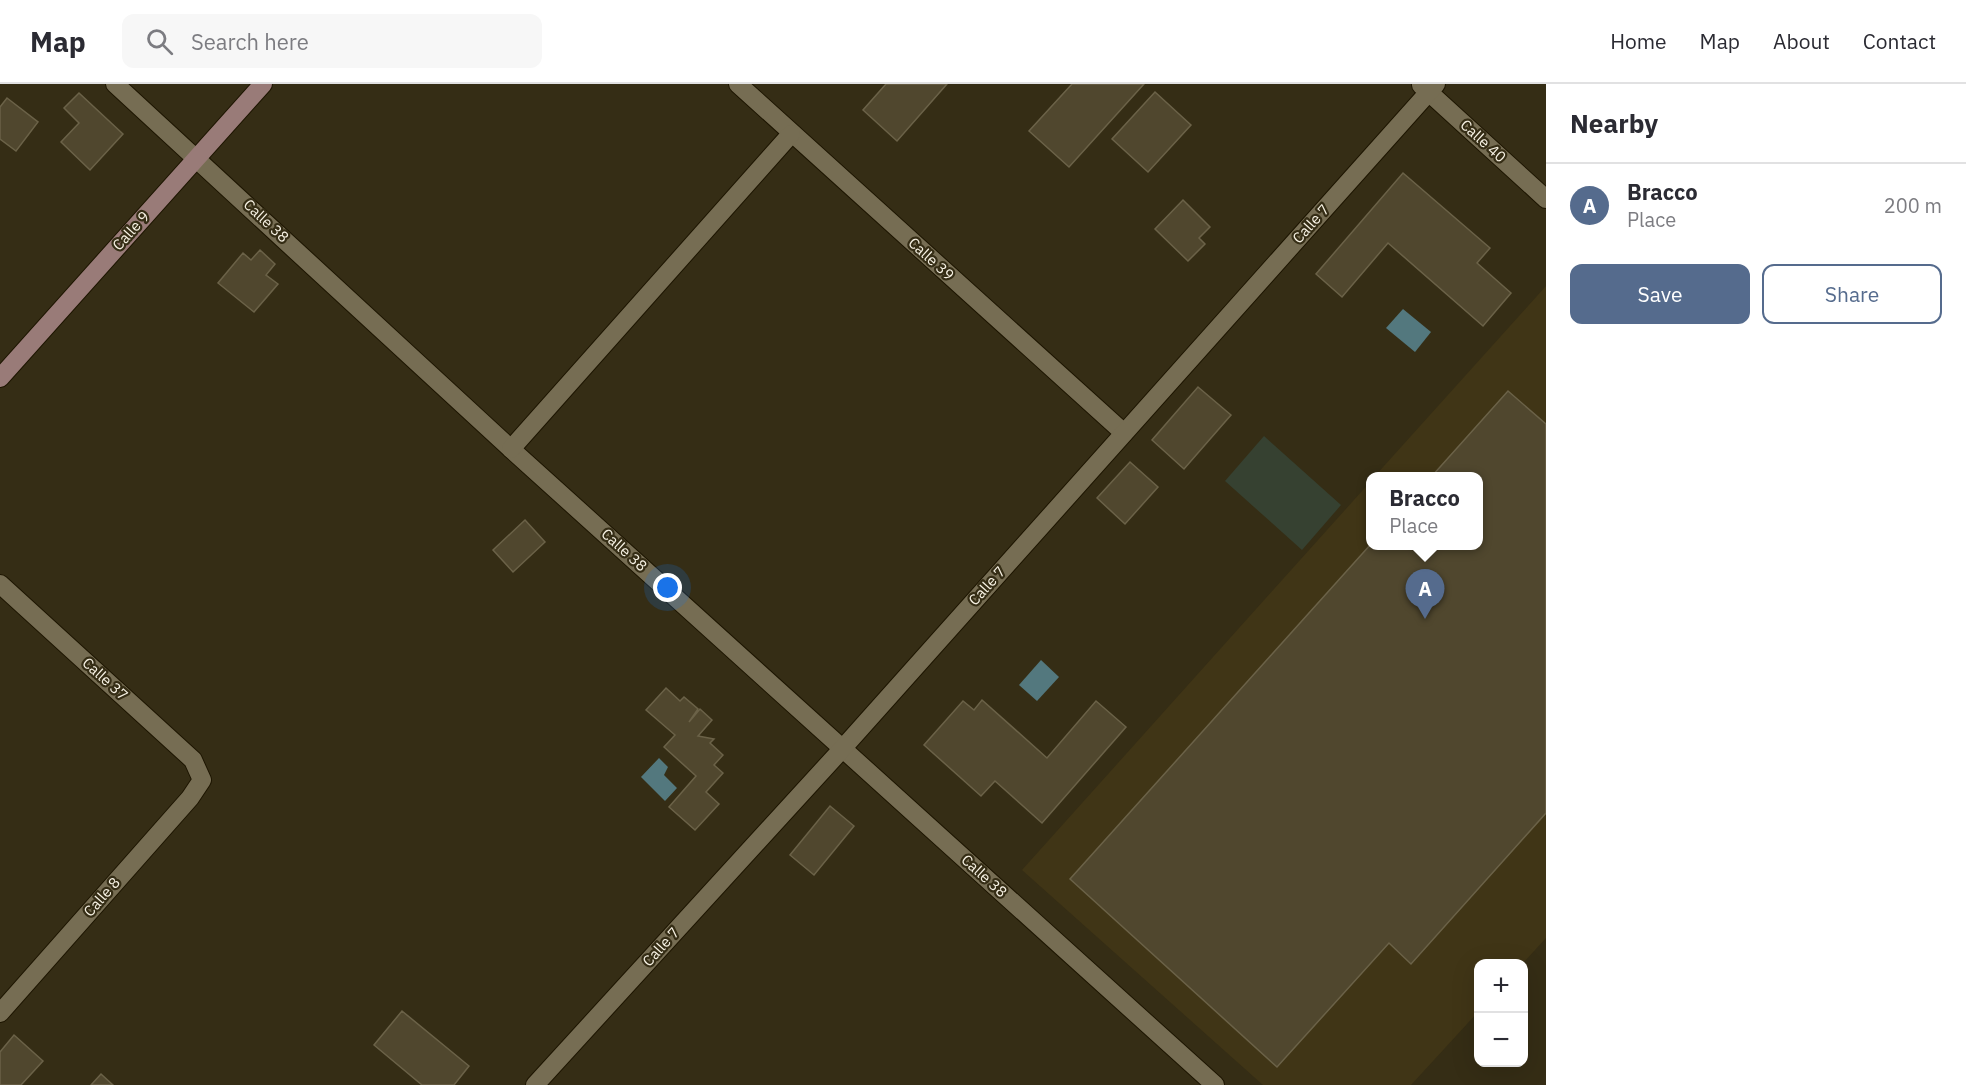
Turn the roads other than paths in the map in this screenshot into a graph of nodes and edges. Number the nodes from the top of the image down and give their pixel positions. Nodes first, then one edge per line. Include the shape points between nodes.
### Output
1 (116, 84) edge
2 (262, 84) edge
3 (738, 84) edge
4 (1428, 87) edge
5 (791, 134) junction
6 (197, 158) junction
7 (1546, 199) edge
8 (0, 378) edge
9 (1124, 433) junction
10 (512, 449) junction
11 (0, 584) edge
12 (843, 748) junction
13 (202, 780) joint
14 (0, 1013) edge
15 (535, 1085) edge
16 (1215, 1085) edge

1 - 6 street, Calle 38
2 - 6 main road, Calle 9
3 - 5 street, Calle 39
4 - 7 street, Calle 40
4 - 9 street, Calle 7
5 - 9 street, Calle 39
5 - 10 street
6 - 8 main road, Calle 9
6 - 10 street, Calle 38
9 - 12 street, Calle 7
10 - 12 street, Calle 38
11 - 13 street, Calle 37 via 193,760
12 - 15 street, Calle 7
12 - 16 street, Calle 38
13 - 14 street, Calle 8

